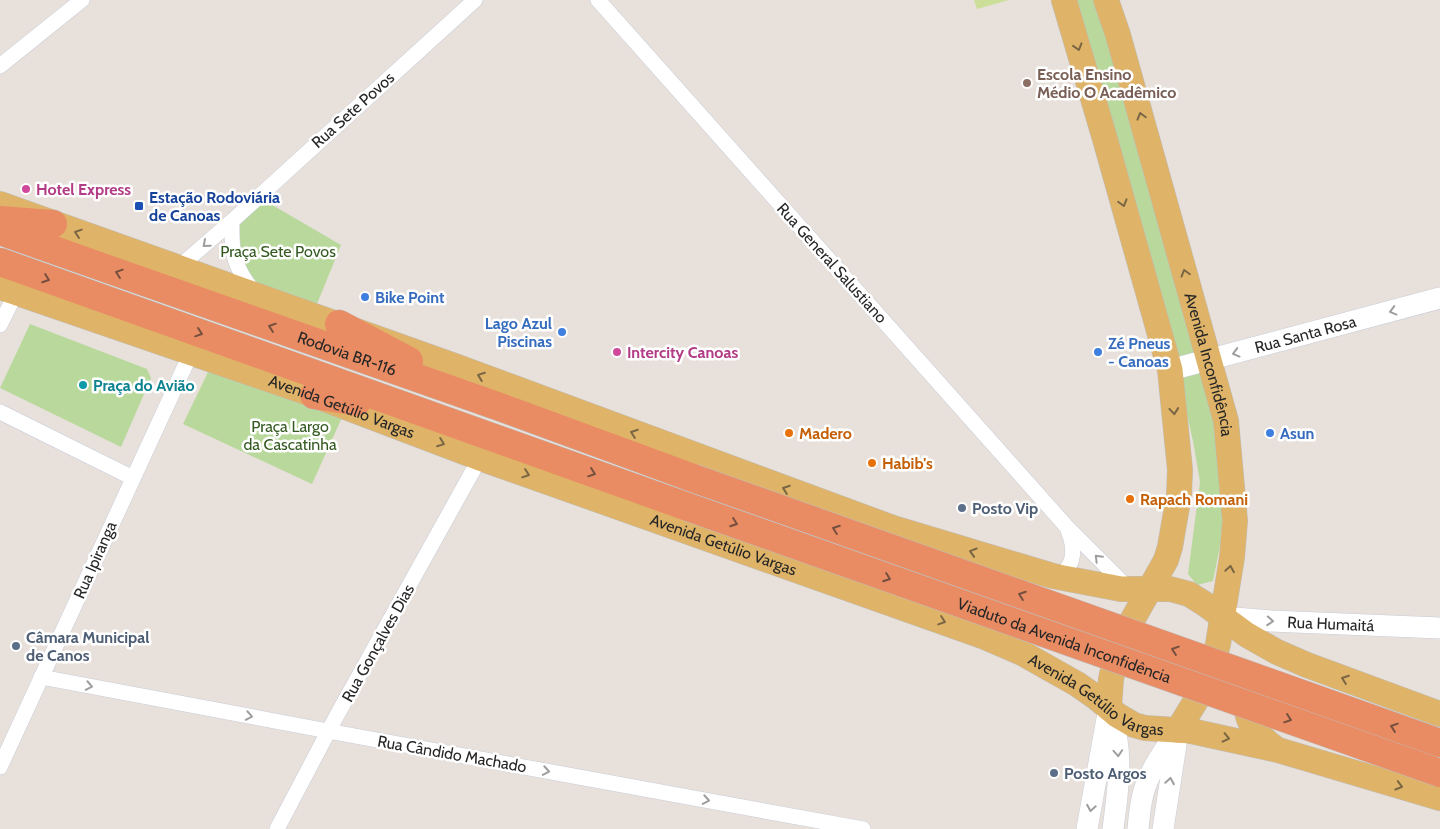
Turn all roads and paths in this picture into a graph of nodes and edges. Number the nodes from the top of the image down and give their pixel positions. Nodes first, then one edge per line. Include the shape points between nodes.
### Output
1 (82, 0) edge
2 (475, 0) edge
3 (598, 0) edge
4 (1064, 0) edge
5 (1106, 0) edge
6 (0, 66) edge
7 (0, 204) edge
8 (0, 220) edge
9 (232, 221) junction
10 (53, 224) junction
11 (0, 231) edge
12 (0, 262) edge
13 (178, 267) junction
14 (8, 290) edge
15 (256, 294) junction
16 (1440, 298) edge
17 (0, 324) edge
18 (340, 324) junction
19 (1207, 351) junction
20 (191, 353) junction
21 (1167, 361) junction
22 (314, 395) junction
23 (500, 407) junction
24 (0, 412) edge
25 (431, 414) junction
26 (480, 458) junction
27 (133, 478) junction
28 (693, 478) joint
29 (688, 507) joint
30 (1066, 526) junction
31 (1056, 576) junction
32 (1140, 590) junction
33 (1222, 617) junction
34 (1440, 628) edge
35 (1022, 653) junction
36 (1307, 665) junction
37 (41, 677) junction
38 (1109, 708) junction
39 (1440, 714) edge
40 (1178, 730) junction
41 (328, 731) junction
42 (1440, 743) edge
43 (1278, 750) junction
44 (0, 767) edge
45 (1440, 773) edge
46 (1440, 798) edge
47 (277, 829) edge
48 (863, 829) edge
49 (1087, 829) edge
50 (1114, 829) edge
51 (1138, 829) edge
52 (1163, 829) edge

1 - 6 street
2 - 9 street, Rua Sete Povos
3 - 30 street, Rua General Salustiano
4 -> 21 main road
19 -> 5 main road, Avenida Inconfidência
7 - 10 main road
8 - 10 highway
9 -> 13 street, Rua Sete Povos
9 - 15 street via 236,263
13 -> 10 main road
23 -> 11 highway, Rodovia BR-116
12 -> 25 highway, Rodovia BR-116
13 - 15 main road
14 - 17 street
14 - 20 main road, Avenida Getúlio Vargas
15 - 18 main road
16 -> 19 main road, Rua Santa Rosa
18 - 23 highway
31 -> 18 main road via 893,528
19 - 21 main road via 1198,348 1175,354
33 -> 19 main road, Avenida Inconfidência via 1235,521 1226,421
20 - 22 main road, Avenida Getúlio Vargas
20 - 27 street, Rua Ipiranga
21 -> 32 main road via 1180,470 1178,495 1166,560
22 - 25 highway
22 -> 26 main road, Avenida Getúlio Vargas
23 - 28 highway, Rodovia BR-116
24 - 27 street
25 -> 29 highway, Rodovia BR-116
26 -> 35 main road, Avenida Getúlio Vargas via 948,623
26 - 41 street, Rua Gonçalves Dias
27 - 37 street, Rua Ipiranga
42 -> 28 highway, Viaduto da Avenida Inconfidência, bridge
29 -> 45 highway, Viaduto da Avenida Inconfidência, bridge
30 - 31 street, Rua General Salustiano via 1073,544 1073,558 1069,567
32 -> 30 street, Rua General Salustiano
31 - 32 main road
31 - 35 main road via 1080,598 1086,613 1085,630 1076,645 1064,654
32 - 33 main road via 1189,594
32 - 38 main road via 1116,656
33 -> 34 main road, Rua Humaitá
33 - 36 main road via 1258,642
33 - 40 main road, Avenida Inconfidência via 1212,667 1203,689
35 - 38 main road, Avenida Getúlio Vargas via 1088,691
39 -> 36 main road
36 - 43 main road via 1265,673 1254,683 1247,698 1246,708 1252,726
37 -> 41 street, Rua Cândido Machado
37 - 44 street, Rua Ipiranga
38 - 40 main road, Avenida Getúlio Vargas via 1126,721 1145,728
38 -> 49 main road
38 -> 50 main road via 1118,752
40 -> 43 main road, Avenida Getúlio Vargas
40 - 51 main road, Avenida Inconfidência via 1145,789
52 -> 40 main road, Avenida Inconfidência
41 - 47 street, Rua Gonçalves Dias
41 -> 48 street, Rua Cândido Machado
43 -> 46 main road, Avenida Getúlio Vargas

